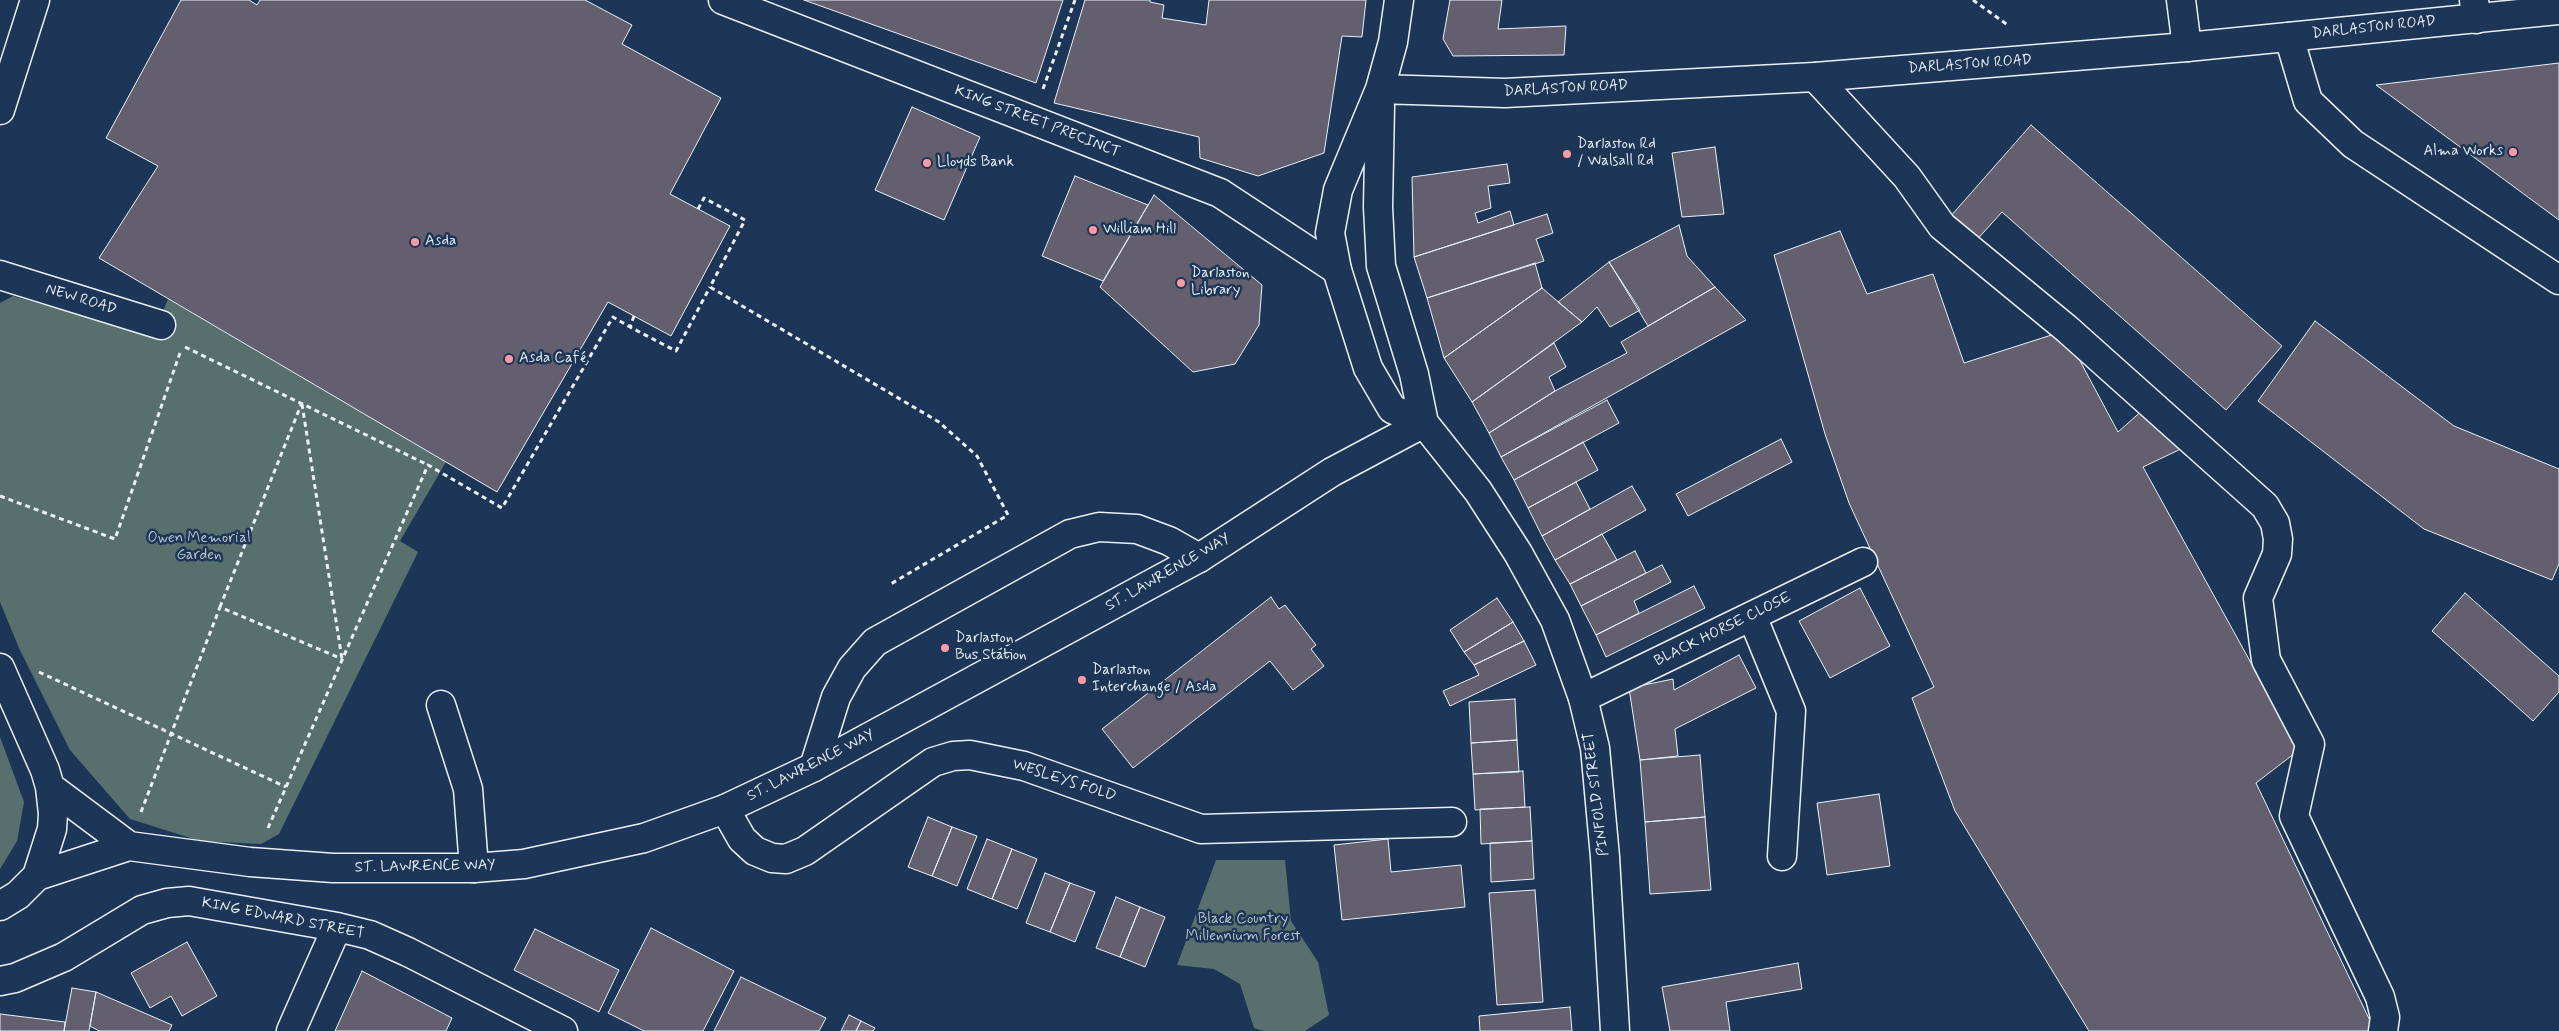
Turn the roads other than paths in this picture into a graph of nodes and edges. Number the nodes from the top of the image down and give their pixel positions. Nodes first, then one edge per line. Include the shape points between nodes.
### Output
1 (35, 0) edge
2 (723, 0) edge
3 (1399, 0) edge
4 (2181, 0) edge
5 (2475, 9) edge
6 (2559, 10) edge
7 (2290, 37) junction
8 (2187, 47) junction
9 (1815, 77) junction
10 (1380, 89) junction
11 (0, 110) edge
12 (1337, 270) junction
13 (0, 275) edge
14 (2559, 280) edge
15 (161, 325) dead end
16 (1424, 423) junction
17 (1199, 558) junction
18 (1863, 562) dead end
19 (1752, 616) junction
20 (0, 668) edge
21 (1583, 698) junction
22 (441, 705) dead end
23 (814, 767) junction
24 (50, 787) junction
25 (725, 809) junction
26 (1452, 822) dead end
27 (128, 846) junction
28 (1782, 856) dead end
29 (474, 868) junction
30 (37, 876) junction
31 (0, 906) edge
32 (337, 927) junction
33 (0, 981) edge
34 (292, 1031) edge
35 (563, 1031) edge
36 (1615, 1031) edge
37 (2382, 1031) edge

1 - 11 main road
2 - 12 main road, KING STREET PRECINCT via 1220,193
3 - 10 main road via 1393,42
4 - 8 main road
5 - 6 main road, DARLASTON ROAD
5 - 7 main road, DARLASTON ROAD
7 - 8 main road, DARLASTON ROAD
7 - 14 main road via 2308,101 2353,144
8 - 9 main road, DARLASTON ROAD
9 - 10 main road, DARLASTON ROAD via 1505,93
9 - 37 main road via 1907,177 1942,226 2067,329 2268,511 2275,523 2278,539 2277,554 2258,598 2266,660 2310,744 2294,816 2380,997 2385,1017
10 - 12 main road via 1338,190 1330,233
10 - 16 main road via 1378,207 1381,266 1414,374
12 - 16 main road via 1368,368 1392,409
13 - 15 main road, NEW ROAD
16 - 17 main road, ST. LAWRENCE WAY via 1332,472
16 - 21 main road, PINFOLD STREET via 1478,492 1518,552 1555,620
17 - 23 main road, ST. LAWRENCE WAY
17 - 23 main road via 1169,541 1137,529 1099,527 1070,534 875,642 852,668 836,697
18 - 19 main road, BLACK HORSE CLOSE
19 - 21 main road, BLACK HORSE CLOSE
19 - 28 main road via 1791,712
20 - 24 main road via 28,728
21 - 36 main road, PINFOLD STREET via 1596,758
22 - 29 main road via 468,789
23 - 25 main road, ST. LAWRENCE WAY
24 - 27 main road, ST. LAWRENCE WAY
24 - 30 main road via 54,814 52,830
25 - 26 main road, WESLEYS FOLD via 742,839 755,851 772,858 786,859 805,851 933,762 970,755 1024,766 1201,828
25 - 29 main road, ST. LAWRENCE WAY via 644,838 564,857
27 - 29 main road, ST. LAWRENCE WAY via 250,862 333,868
27 - 30 main road, ST. LAWRENCE WAY
30 - 31 main road via 18,895
32 - 33 main road, KING EDWARD STREET via 189,901 167,903 142,910 64,956 15,978
32 - 34 main road
32 - 35 main road, KING EDWARD STREET via 370,935 408,952

